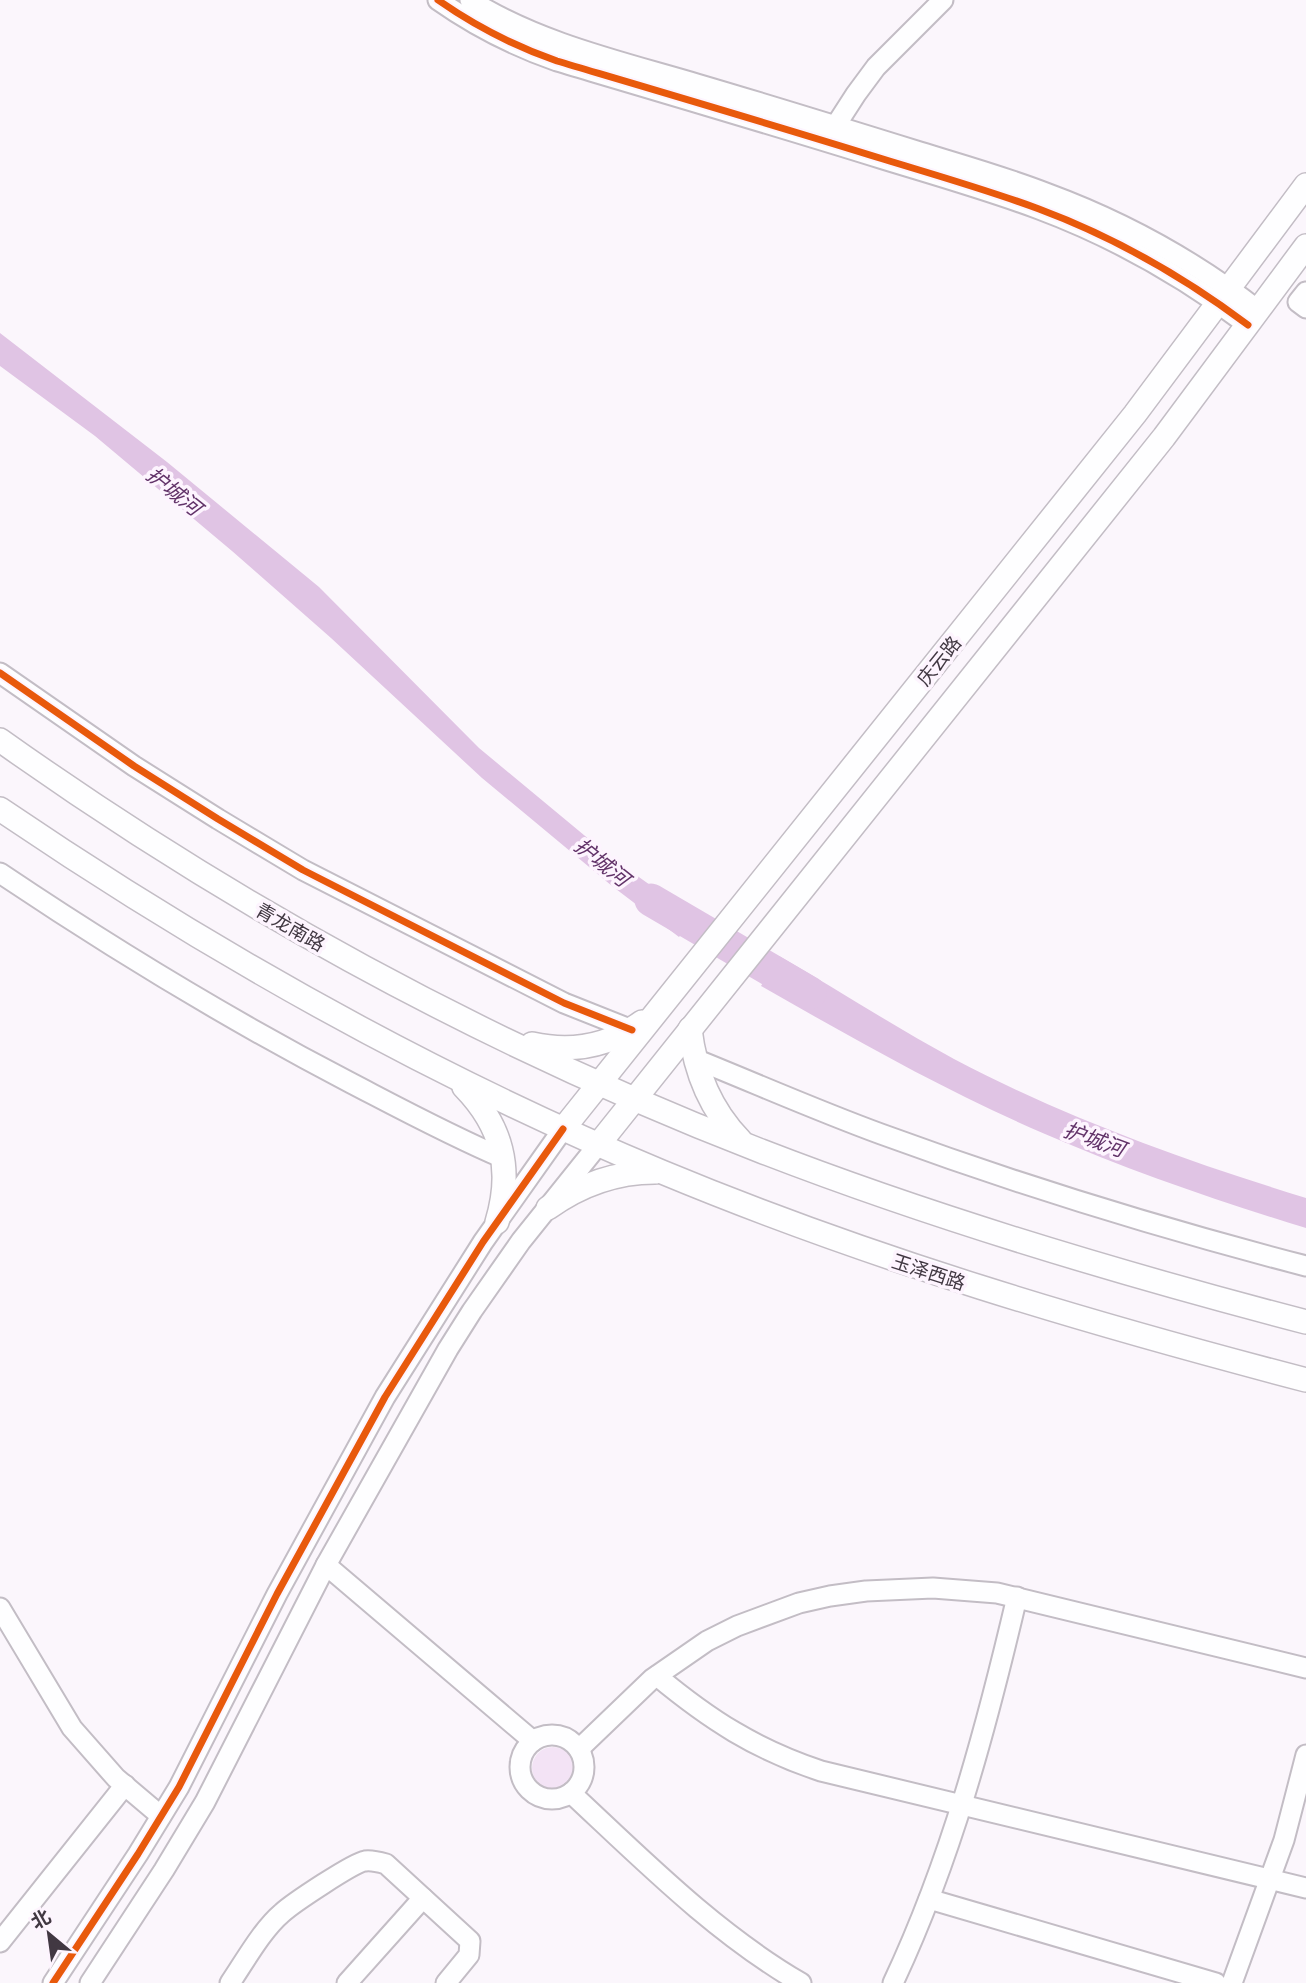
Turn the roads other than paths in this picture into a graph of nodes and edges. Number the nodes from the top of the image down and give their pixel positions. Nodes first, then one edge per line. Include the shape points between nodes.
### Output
1 (438, 0) edge
2 (470, 0) edge
3 (943, 0) edge
4 (836, 125) junction
5 (1306, 185) edge
6 (1302, 259) edge
7 (1306, 292) edge
8 (1223, 296) junction
9 (1306, 307) edge
10 (1253, 318) junction
11 (0, 673) edge
12 (0, 740) edge
13 (0, 809) edge
14 (0, 873) edge
15 (658, 1010) junction
16 (690, 1029) junction
17 (632, 1030) junction
18 (502, 1038) junction
19 (695, 1059) junction
20 (432, 1066) junction
21 (599, 1084) junction
22 (634, 1099) junction
23 (563, 1129) junction
24 (598, 1145) junction
25 (745, 1145) junction
26 (503, 1158) junction
27 (661, 1172) junction
28 (548, 1208) junction
29 (497, 1222) junction
30 (1306, 1266) edge
31 (1306, 1322) edge
32 (1306, 1380) edge
33 (327, 1565) junction
34 (1017, 1597) junction
35 (0, 1608) edge
36 (1306, 1668) edge
37 (657, 1676) junction
38 (533, 1741) junction
39 (579, 1749) junction
40 (1306, 1755) edge
41 (125, 1785) junction
42 (571, 1793) junction
43 (962, 1805) junction
44 (162, 1816) junction
45 (1269, 1880) junction
46 (1306, 1888) edge
47 (423, 1898) junction
48 (929, 1899) junction
49 (0, 1942) edge
50 (53, 1983) edge
51 (90, 1983) edge
52 (230, 1983) edge
53 (346, 1983) edge
54 (446, 1983) edge
55 (801, 1983) edge
56 (893, 1983) edge
57 (1216, 1983) edge
58 (1232, 1983) edge

1 - 8 street via 481,28 556,61 1041,210
2 - 4 street via 513,25 562,44
3 - 4 street via 876,67
4 - 8 street via 1081,207 1152,241
5 - 8 main road, 庆云路
6 - 10 main road, 庆云路
7 - 9 street via 1298,302
8 - 10 street
8 - 15 main road, 庆云路 via 1135,414
10 - 16 main road, 庆云路 via 1156,447
11 - 17 street via 134,766 303,870 564,1003
12 - 18 main road, 青龙南路 via 114,819 275,918
13 - 20 main road via 236,960
14 - 26 street via 220,1012
15 - 17 main road
15 - 21 main road, 庆云路
16 - 19 main road
16 - 22 main road, 庆云路
17 - 18 main road via 573,1049
18 - 21 main road, 青龙南路
19 - 25 main road via 709,1098
19 - 30 street via 984,1170
20 - 23 main road
20 - 26 main road via 462,1085 485,1111
21 - 22 main road
21 - 23 main road, 庆云路
22 - 24 main road, 庆云路
22 - 25 main road
23 - 24 main road, 玉泽西路
23 - 29 street
24 - 27 main road, 玉泽西路
24 - 28 street
25 - 31 main road via 1030,1244
26 - 29 main road via 504,1190
27 - 28 main road via 609,1177
27 - 32 main road, 玉泽西路 via 903,1263
28 - 33 street via 448,1349
29 - 44 street via 385,1397
33 - 38 street
33 - 51 street via 205,1802
34 - 36 street
34 - 37 street via 933,1588 866,1591 799,1603 737,1626
34 - 43 street
35 - 41 street via 72,1728
37 - 39 street
37 - 43 street via 716,1721 785,1759
38 - 39 street via 560,1736
38 - 42 street via 520,1765 524,1783 546,1799
39 - 42 street via 584,1769
40 - 45 street
41 - 44 street
41 - 49 street
42 - 55 street via 673,1889
43 - 45 street
43 - 48 street
44 - 50 street
45 - 46 street
45 - 58 street
47 - 52 street via 386,1864 358,1863 281,1913
47 - 53 street
47 - 54 street via 470,1941 469,1955
48 - 56 street
48 - 57 street

